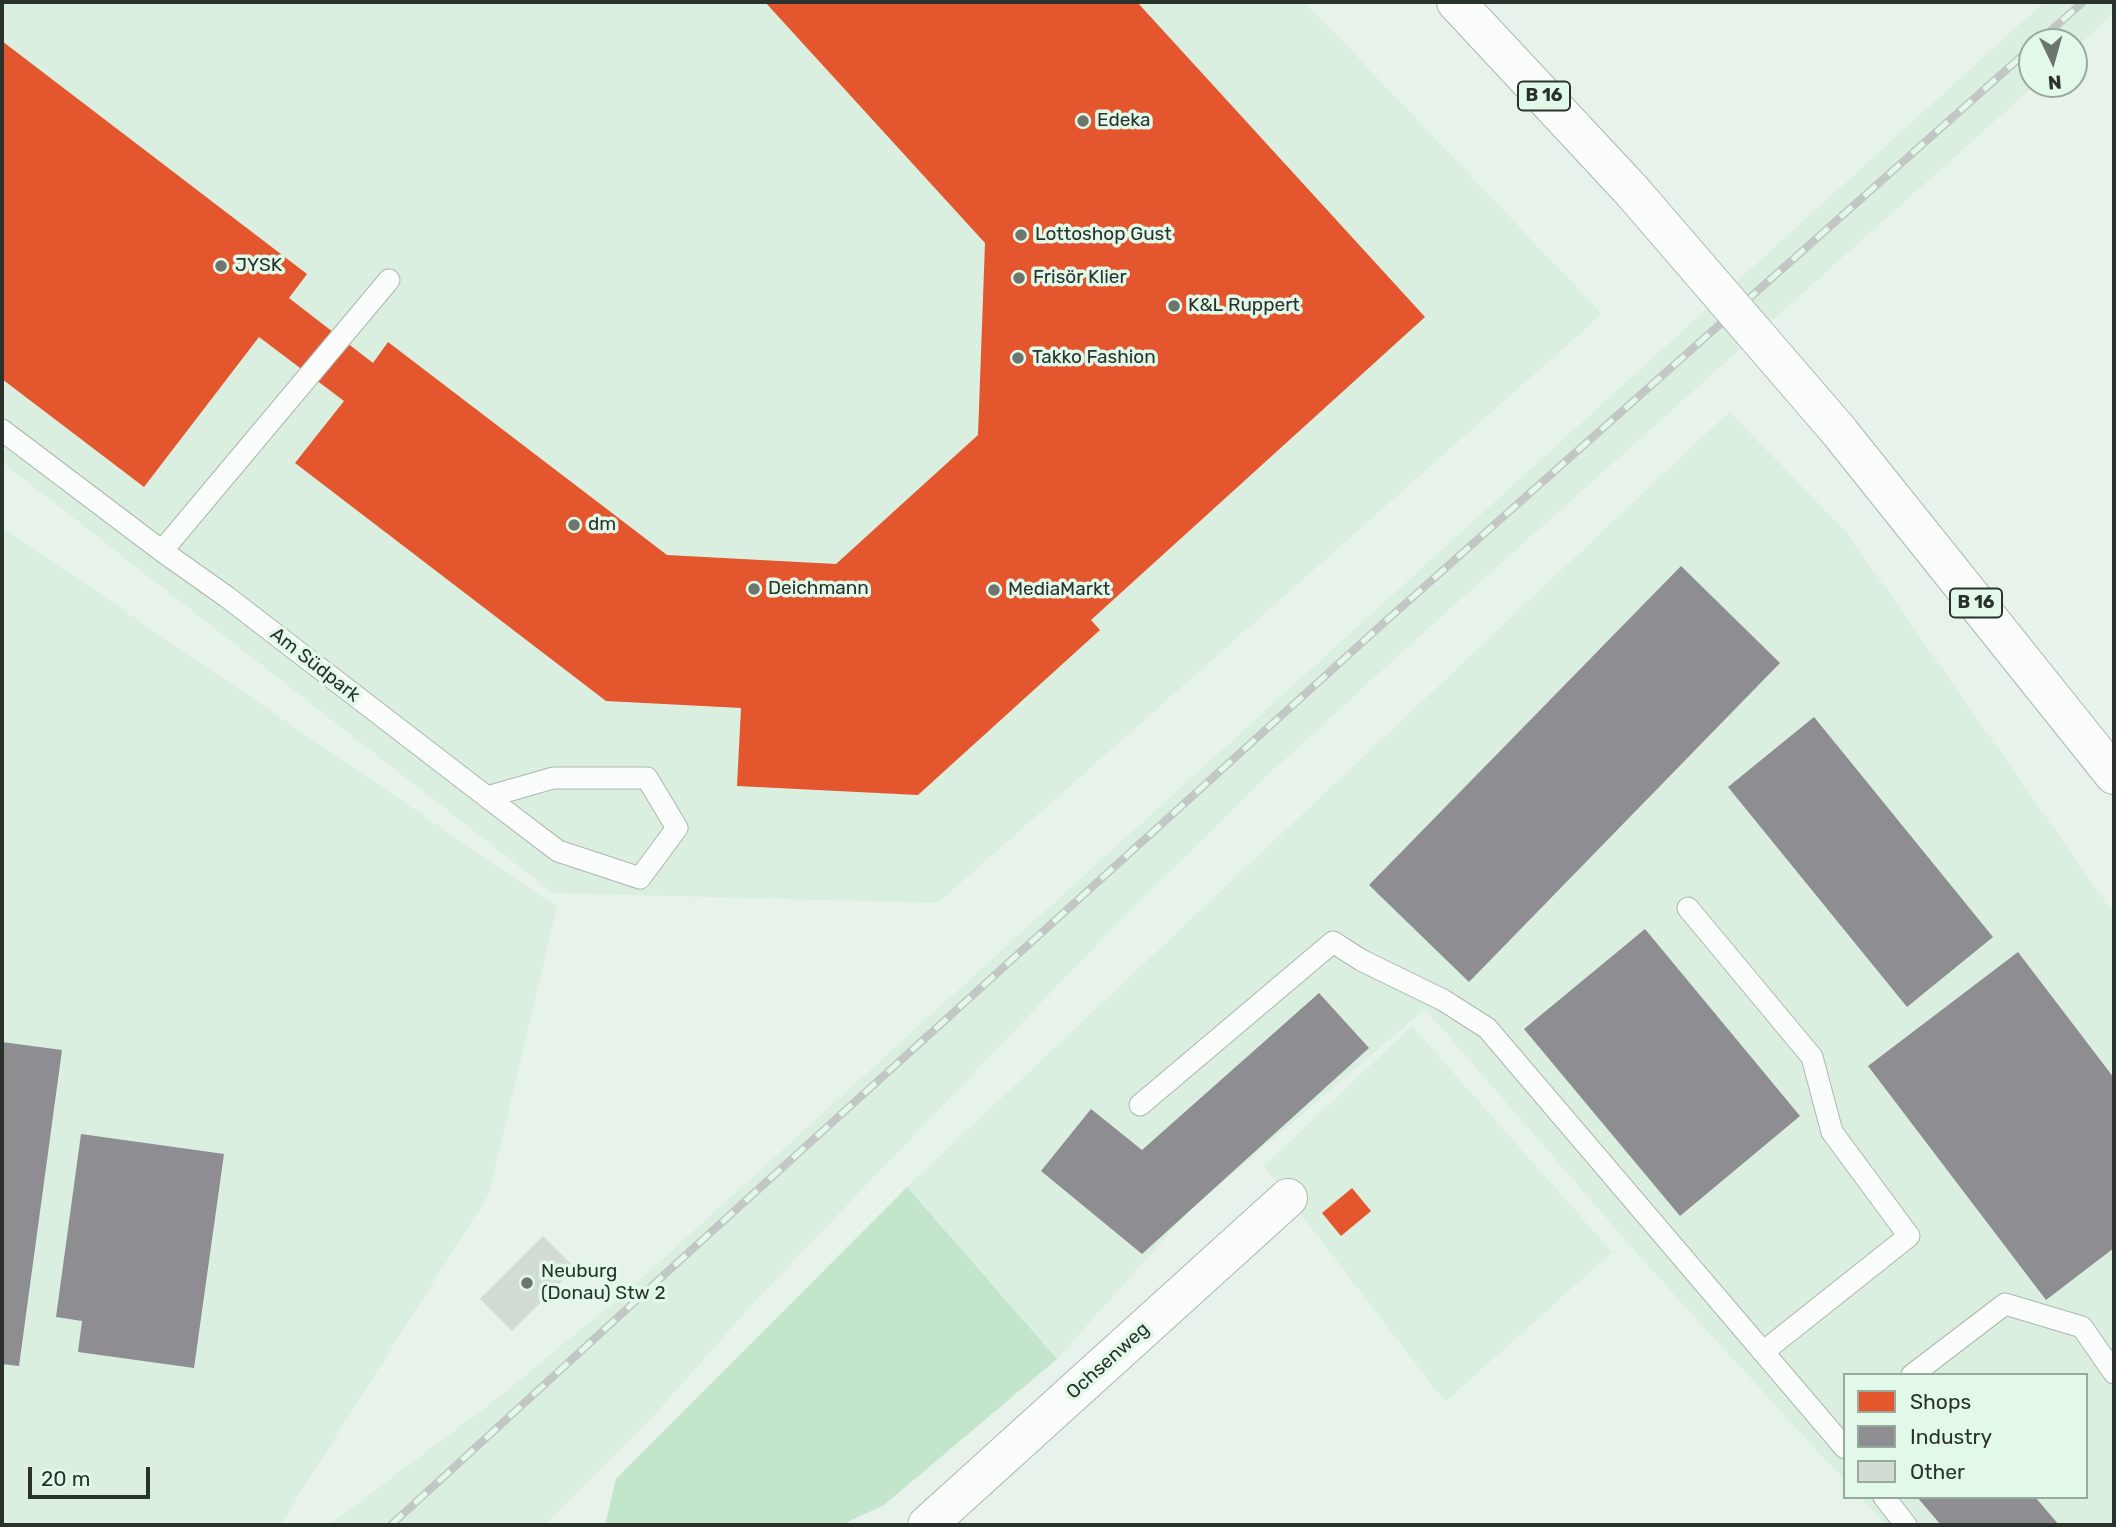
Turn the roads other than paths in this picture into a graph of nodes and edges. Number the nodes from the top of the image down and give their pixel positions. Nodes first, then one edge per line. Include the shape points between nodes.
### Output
1 (1456, 2) edge
2 (389, 280) dead end
3 (2, 430) edge
4 (162, 551) junction
5 (2114, 775) edge
6 (487, 797) junction
7 (1688, 908) dead end
8 (1140, 1105) dead end
9 (1288, 1198) dead end
10 (1763, 1352) junction
11 (1915, 1373) edge
12 (2114, 1373) edge
13 (1841, 1436) edge
14 (1886, 1499) edge
15 (927, 1525) edge
16 (1906, 1525) edge

1 - 5 main road, B 16, bridge via 1632,191 1838,430
2 - 4 lane
3 - 4 lane, Am Südpark
4 - 6 lane, Am Südpark
6 - 6 lane, Am Südpark via 553,778 647,778 677,828 640,878 558,851
7 - 10 lane via 1812,1057 1832,1132 1909,1236
8 - 10 lane via 1333,942 1487,1028
9 - 15 main road, Ochsenweg
10 - 13 lane
11 - 12 lane via 2005,1304 2082,1327
14 - 16 lane

